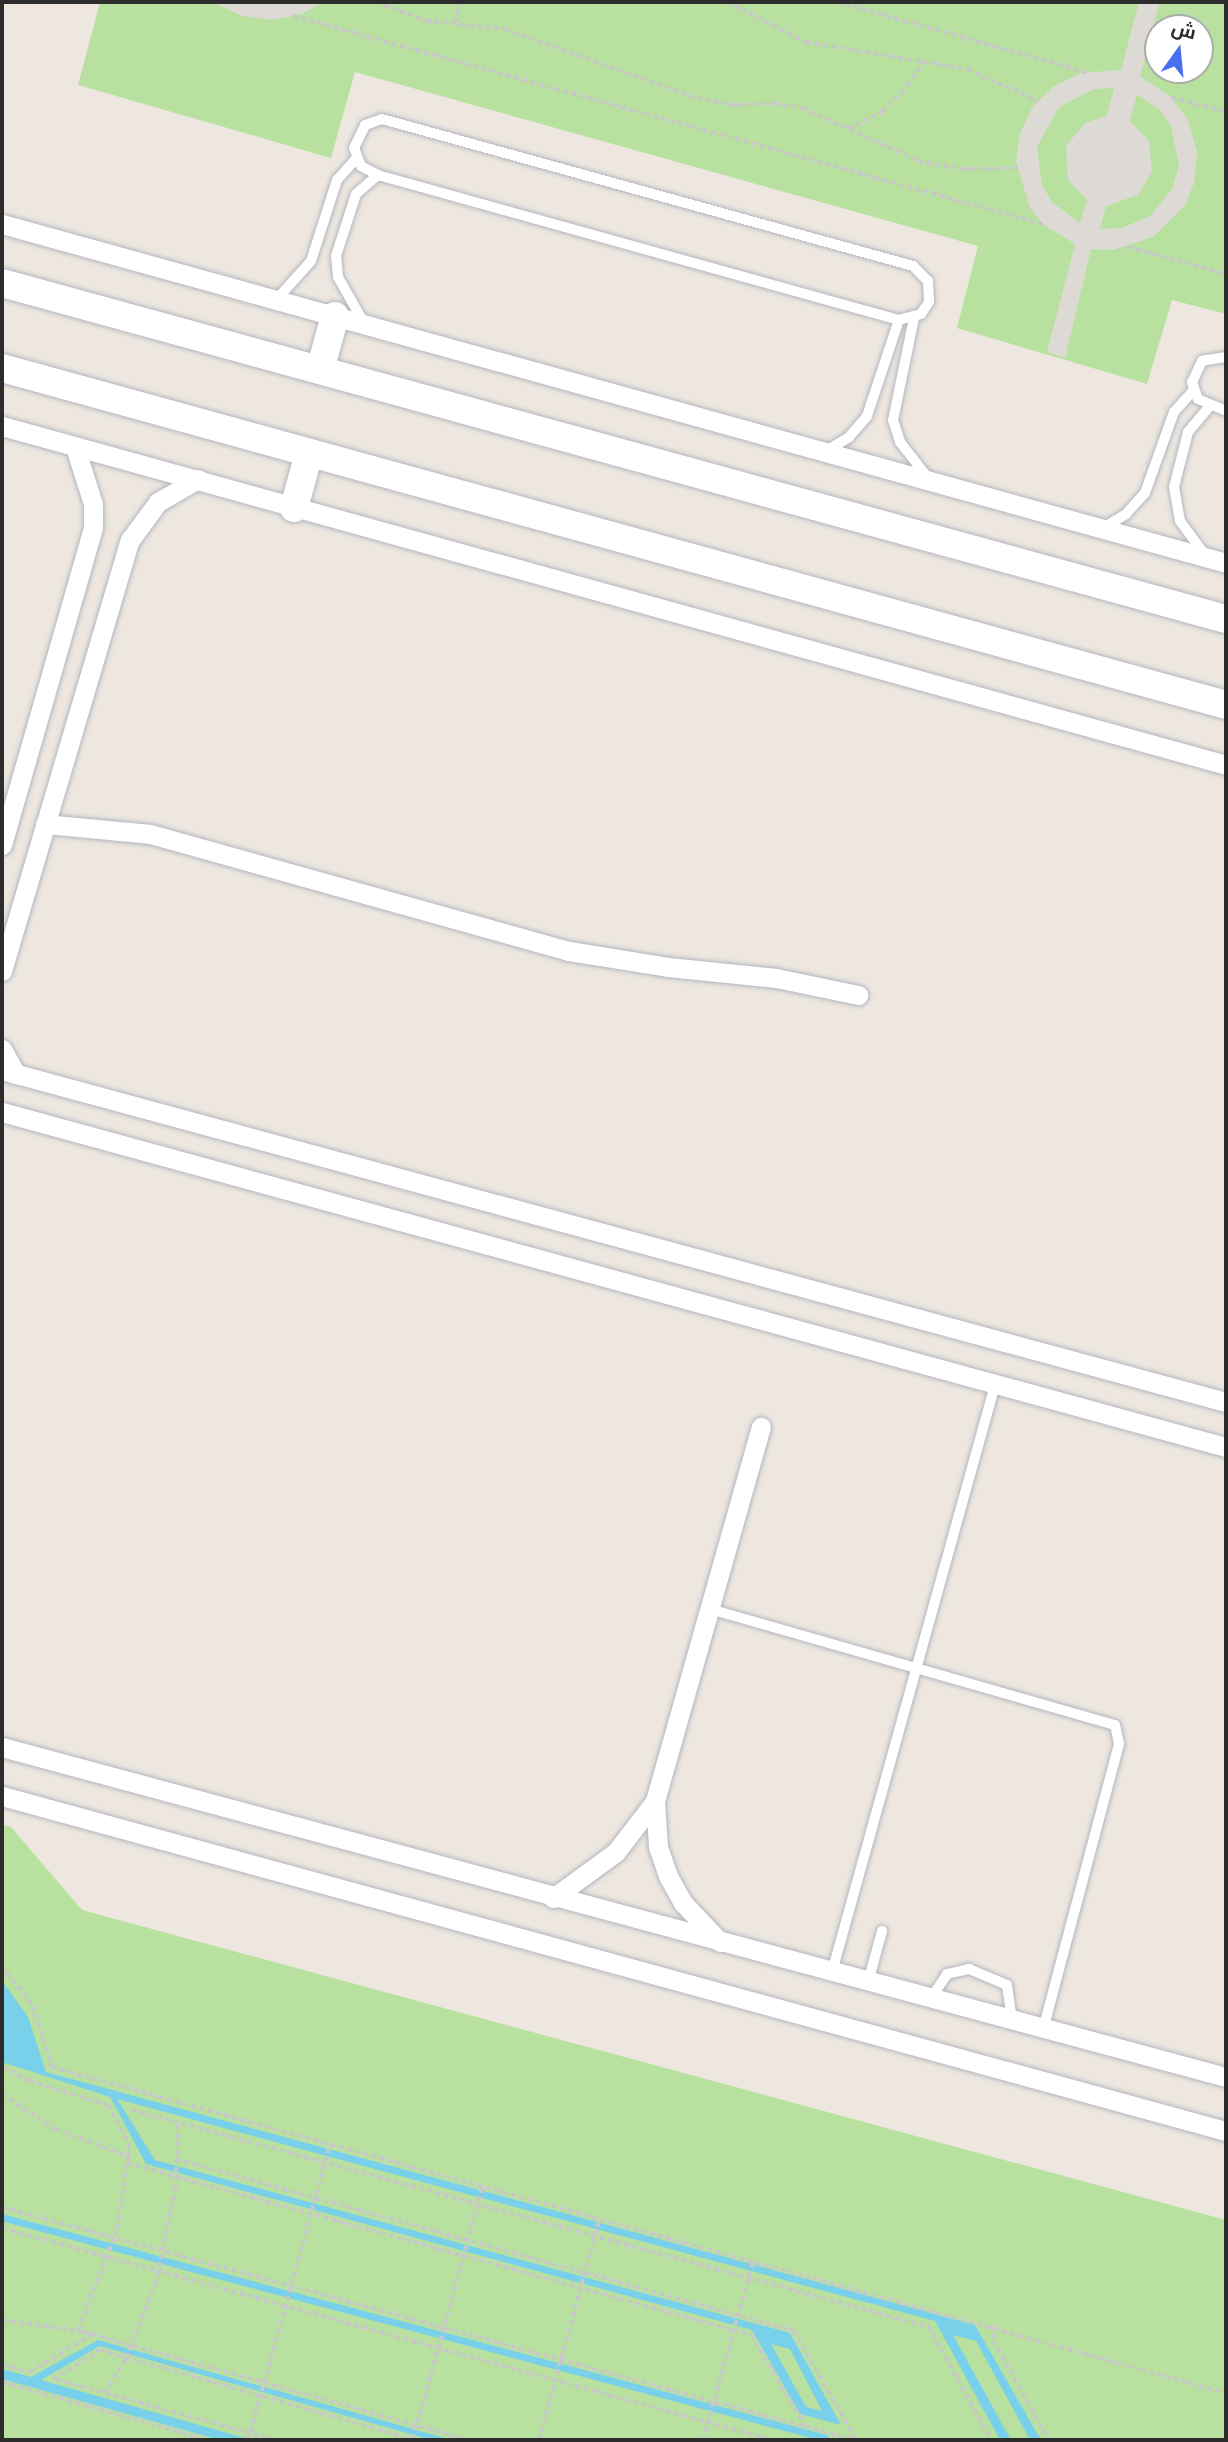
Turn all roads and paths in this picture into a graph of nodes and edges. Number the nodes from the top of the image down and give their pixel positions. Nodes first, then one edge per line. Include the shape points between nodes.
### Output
1 (376, 2) edge
2 (460, 2) edge
3 (727, 2) edge
4 (837, 2) edge
5 (293, 16) dead end
6 (454, 24) junction
7 (924, 61) junction
8 (1086, 72) dead end
9 (1171, 97) dead end
10 (1038, 101) dead end
11 (1226, 112) edge
12 (848, 128) junction
13 (357, 158) junction
14 (1017, 168) dead end
15 (378, 175) junction
16 (2, 223) edge
17 (1043, 224) dead end
18 (1128, 247) dead end
19 (1226, 274) edge
20 (2, 283) edge
21 (276, 300) junction
22 (335, 316) junction
23 (914, 317) junction
24 (899, 320) junction
25 (364, 323) junction
26 (1226, 357) edge
27 (2, 368) edge
28 (320, 370) junction
29 (1194, 391) junction
30 (1210, 406) junction
31 (1226, 411) edge
32 (2, 426) edge
33 (75, 447) junction
34 (824, 452) junction
35 (309, 453) junction
36 (198, 479) junction
37 (930, 481) junction
38 (294, 508) junction
39 (1102, 528) junction
40 (1217, 560) edge
41 (1226, 619) edge
42 (1226, 705) edge
43 (1226, 765) edge
44 (45, 824) junction
45 (2, 845) edge
46 (2, 971) edge
47 (858, 995) dead end
48 (2, 1049) edge
49 (9, 1072) edge
50 (2, 1112) edge
51 (995, 1385) junction
52 (1226, 1402) edge
53 (761, 1427) dead end
54 (1226, 1447) edge
55 (710, 1609) junction
56 (917, 1667) junction
57 (2, 1747) edge
58 (2, 1796) edge
59 (655, 1801) junction
60 (553, 1898) junction
61 (882, 1931) dead end
62 (720, 1943) junction
63 (2, 1966) edge
64 (832, 1972) junction
65 (867, 1982) junction
66 (931, 1999) junction
67 (1012, 2022) junction
68 (1043, 2030) junction
69 (2, 2067) edge
70 (1226, 2077) edge
71 (2, 2094) edge
72 (132, 2110) dead end
73 (178, 2122) junction
74 (1226, 2131) edge
75 (330, 2144) junction
76 (128, 2156) junction
77 (176, 2159) junction
78 (325, 2162) junction
79 (127, 2163) junction
80 (175, 2176) junction
81 (482, 2188) junction
82 (315, 2198) junction
83 (478, 2204) junction
84 (2, 2207) edge
85 (310, 2214) junction
86 (599, 2220) junction
87 (2, 2228) edge
88 (595, 2236) junction
89 (115, 2238) junction
90 (468, 2240) junction
91 (162, 2251) junction
92 (463, 2256) junction
93 (109, 2257) junction
94 (753, 2261) junction
95 (158, 2271) junction
96 (585, 2273) junction
97 (748, 2278) junction
98 (290, 2286) junction
99 (580, 2288) junction
100 (285, 2306) junction
101 (738, 2315) junction
102 (2, 2320) edge
103 (991, 2325) junction
104 (444, 2328) junction
105 (79, 2331) junction
106 (734, 2331) junction
107 (92, 2334) junction
108 (132, 2346) junction
109 (438, 2348) junction
110 (126, 2358) junction
111 (561, 2360) junction
112 (2, 2365) edge
113 (555, 2380) junction
114 (2, 2382) edge
115 (264, 2383) junction
116 (105, 2393) junction
117 (1226, 2393) edge
118 (260, 2396) junction
119 (713, 2402) junction
120 (708, 2422) junction
121 (417, 2426) junction
122 (806, 2427) junction
123 (250, 2434) junction
124 (208, 2440) edge
125 (248, 2440) edge
126 (274, 2440) edge
127 (414, 2440) edge
128 (468, 2440) edge
129 (539, 2440) edge
130 (703, 2440) edge
131 (772, 2440) edge
132 (855, 2440) edge
133 (991, 2440) edge
134 (1049, 2440) edge

1 - 6 path via 426,21
2 - 6 path
3 - 7 path via 806,43
4 - 8 path
5 - 17 path
6 - 12 path via 505,29 697,98 803,108
7 - 10 path via 967,69
7 - 12 path via 882,111
9 - 11 path
12 - 14 path via 918,161 962,169
13 - 15 lane
13 - 21 lane via 337,180 311,261
13 - 23 lane via 359,132 373,121 390,120 913,266 925,274 931,288 926,309
15 - 24 lane
15 - 25 lane via 356,194 336,256 338,277
16 - 21 street
18 - 19 path
20 - 28 main road
21 - 22 street
22 - 25 street
22 - 28 main road
23 - 24 lane
23 - 37 lane via 893,420 900,442
24 - 34 lane via 867,416 849,437
25 - 34 street
26 - 29 lane via 1202,361 1193,374
27 - 35 main road
28 - 41 main road
29 - 30 lane
29 - 39 lane via 1174,412 1145,493 1126,514
30 - 31 lane
30 - 40 lane via 1188,432 1174,487 1180,521
32 - 33 street
33 - 36 street
33 - 45 street via 93,504 93,527
34 - 37 street
35 - 38 main road
35 - 42 main road
36 - 38 street
36 - 44 street via 158,502 130,540
37 - 39 street
38 - 43 street
39 - 40 street
44 - 46 street
44 - 47 street via 150,834 569,951 776,978
48 - 49 street
49 - 52 street
50 - 51 street
51 - 54 street
51 - 56 lane
53 - 55 street
55 - 56 lane
55 - 59 street
56 - 64 lane
56 - 68 lane via 1109,1721 1119,1731
57 - 60 street
58 - 74 street
59 - 60 street via 616,1852
59 - 62 street via 658,1847 668,1876 683,1903
60 - 62 street
61 - 65 lane
62 - 64 street
63 - 75 path via 33,2006 52,2067
64 - 65 street
65 - 66 street
66 - 67 street
66 - 67 lane via 947,1974 969,1969 1007,1985 1013,1998
67 - 68 street
68 - 70 street
69 - 76 path via 30,2081 108,2105 129,2143
71 - 76 path via 55,2129
72 - 73 path
73 - 77 path
73 - 78 path
75 - 78 path
75 - 81 path
76 - 79 path
77 - 80 path
77 - 82 path
78 - 82 path
78 - 83 path
79 - 80 path
79 - 89 path
80 - 85 path
80 - 91 path
81 - 83 path
81 - 86 path
82 - 85 path
82 - 90 path
83 - 88 path
83 - 90 path
84 - 89 path
85 - 92 path
85 - 98 path
86 - 88 path
86 - 94 path
87 - 93 path
88 - 96 path
88 - 97 path
89 - 91 path
89 - 93 path
90 - 92 path
90 - 96 path
91 - 95 path
91 - 98 path
92 - 99 path
92 - 104 path
93 - 95 path
93 - 105 path
94 - 97 path
94 - 103 path
95 - 100 path
95 - 108 path
96 - 99 path
96 - 101 path
97 - 101 path
97 - 133 path via 929,2327
98 - 100 path
98 - 104 path
99 - 106 path
99 - 111 path
100 - 109 path
100 - 115 path
101 - 106 path
101 - 132 path via 794,2331
102 - 105 path
103 - 117 path
103 - 134 path via 994,2341
104 - 109 path
104 - 111 path
105 - 107 path
106 - 119 path
106 - 122 path via 751,2335
107 - 108 path
107 - 112 path via 30,2372
108 - 110 path
108 - 115 path
109 - 113 path
109 - 121 path
110 - 116 path
110 - 116 path via 100,2350 53,2379
110 - 118 path
111 - 113 path
111 - 119 path
113 - 120 path
113 - 129 path
114 - 124 path
115 - 118 path
115 - 121 path
116 - 123 path
118 - 123 path
118 - 127 path
119 - 120 path
119 - 122 path
120 - 130 path
120 - 131 path
121 - 127 path
121 - 128 path
122 - 132 path
123 - 125 path
123 - 126 path

